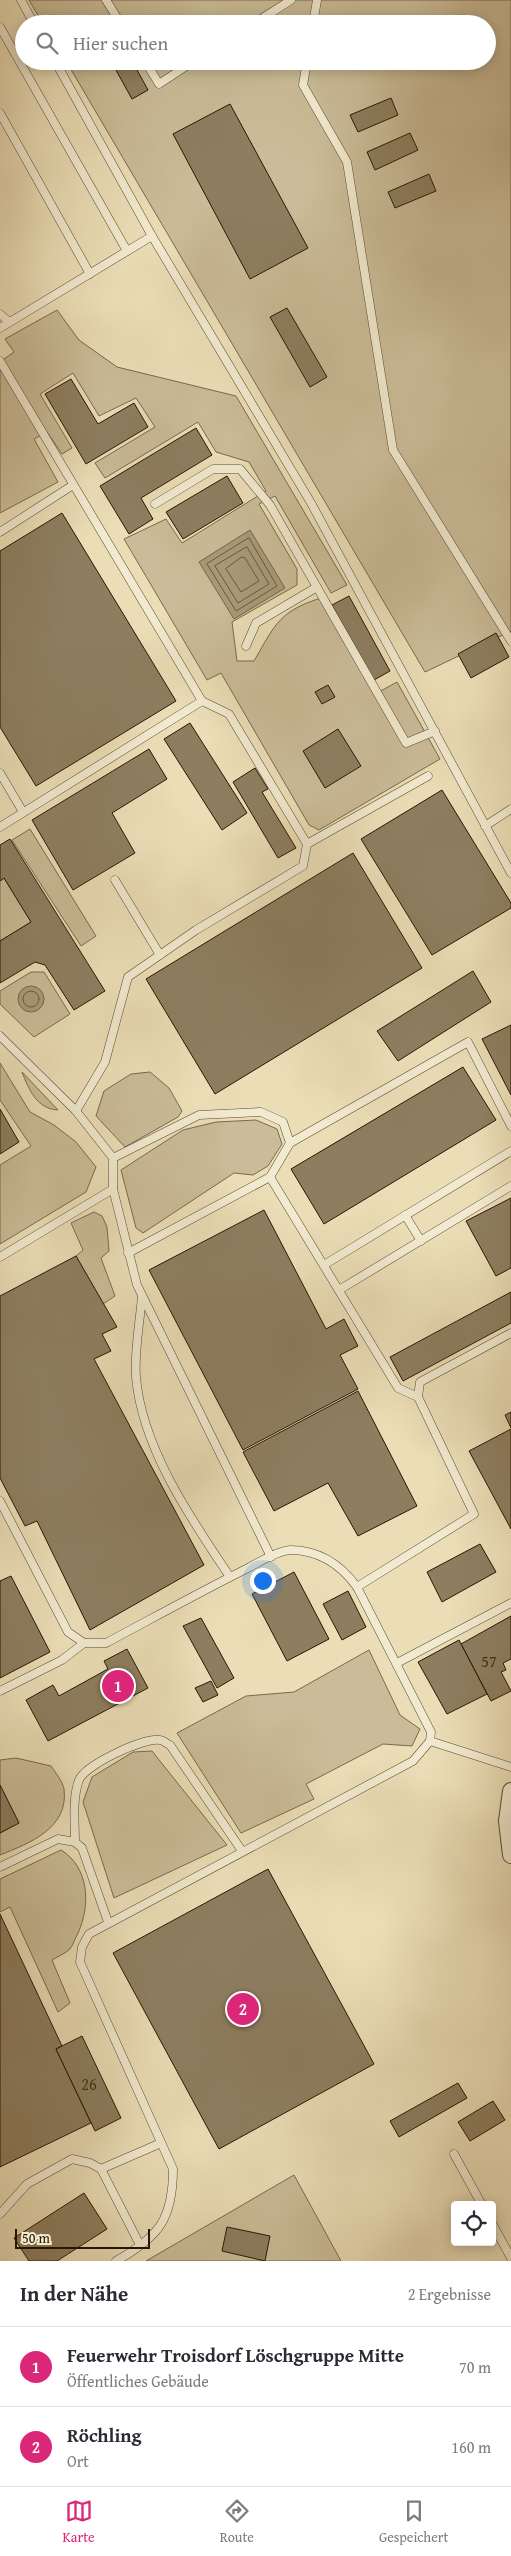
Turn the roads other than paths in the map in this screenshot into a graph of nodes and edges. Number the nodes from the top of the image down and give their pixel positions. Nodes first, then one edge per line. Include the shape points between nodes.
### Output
1 (21, 0) edge
2 (106, 0) edge
3 (291, 0) edge
4 (317, 0) edge
5 (29, 15) edge
6 (115, 15) edge
7 (267, 15) edge
8 (314, 15) edge
9 (0, 27) edge
10 (15, 53) edge
11 (24, 70) edge
12 (60, 70) edge
13 (150, 70) edge
14 (180, 70) edge
15 (306, 70) edge
16 (0, 113) edge
17 (152, 236) junction
18 (127, 251) junction
19 (90, 274) junction
20 (0, 314) edge
21 (9, 322) junction
22 (0, 328) edge
23 (0, 360) edge
24 (73, 486) junction
25 (155, 504) dead end
26 (0, 532) edge
27 (317, 587) junction
28 (511, 641) edge
29 (246, 646) dead end
30 (202, 701) junction
31 (435, 732) junction
32 (0, 773) edge
33 (428, 776) dead end
34 (511, 809) edge
35 (23, 812) junction
36 (485, 826) junction
37 (0, 827) edge
38 (308, 844) junction
39 (511, 872) edge
40 (115, 880) dead end
41 (160, 955) junction
42 (0, 1036) edge
43 (76, 1111) junction
44 (511, 1126) edge
45 (290, 1143) junction
46 (511, 1151) edge
47 (113, 1158) junction
48 (270, 1177) junction
49 (511, 1186) edge
50 (113, 1189) junction
51 (405, 1215) junction
52 (421, 1241) junction
53 (128, 1253) junction
54 (0, 1257) edge
55 (324, 1265) junction
56 (339, 1290) junction
57 (142, 1294) junction
58 (511, 1333) edge
59 (418, 1397) junction
60 (0, 1501) edge
61 (271, 1557) junction
62 (230, 1576) junction
63 (357, 1587) junction
64 (511, 1603) edge
65 (84, 1643) junction
66 (397, 1663) junction
67 (0, 1690) edge
68 (430, 1741) junction
69 (511, 1767) edge
70 (511, 1791) edge
71 (75, 1842) junction
72 (242, 1851) junction
73 (511, 1855) edge
74 (0, 1867) edge
75 (108, 1922) junction
76 (161, 2143) junction
77 (454, 2154) dead end
78 (101, 2169) junction
79 (480, 2201) edge
80 (0, 2214) edge
81 (496, 2230) edge
82 (140, 2245) junction
83 (511, 2258) edge
84 (116, 2261) edge

1 - 5 lane
2 - 6 lane
3 - 7 lane
4 - 8 lane
9 - 10 lane
11 - 18 lane
12 - 17 lane
13 - 14 lane via 159,84
15 - 28 lane via 303,85 347,162 393,450
16 - 19 lane
17 - 18 lane
17 - 31 lane via 311,503
18 - 19 lane
19 - 21 lane
20 - 21 lane
21 - 22 lane
23 - 24 lane
24 - 26 lane
24 - 30 lane
25 - 27 lane via 213,469 240,468 270,505
27 - 29 lane via 256,623
27 - 31 lane via 406,742
30 - 35 lane
30 - 38 lane via 229,714
31 - 36 lane
32 - 35 lane
33 - 38 lane
34 - 36 lane
35 - 37 lane
36 - 39 lane
38 - 41 lane via 303,866
40 - 41 lane
41 - 43 lane via 128,977 105,1062
42 - 43 lane
43 - 47 lane
44 - 45 lane via 468,1042
45 - 47 lane via 283,1122 261,1112 199,1115
45 - 48 lane
46 - 51 lane
47 - 50 lane
48 - 53 lane
48 - 55 lane
49 - 52 lane
50 - 53 lane
50 - 54 lane
51 - 52 lane
51 - 55 lane
52 - 56 lane
53 - 57 lane
55 - 56 lane
56 - 59 lane via 398,1388
57 - 61 lane
57 - 62 lane via 136,1376 145,1418 154,1444 191,1519
58 - 59 lane via 420,1382
59 - 63 lane via 474,1514
60 - 65 lane via 68,1632
61 - 62 lane
61 - 63 lane via 288,1550 324,1557 345,1570
62 - 65 lane via 106,1644
63 - 66 lane
64 - 66 lane
65 - 67 lane via 62,1660
66 - 68 lane via 430,1725
68 - 69 lane
68 - 72 lane via 413,1761
70 - 73 street via 507,1821
71 - 72 lane via 79,1778 93,1764 147,1741 160,1740 170,1745
71 - 74 lane via 58,1839
71 - 75 lane via 82,1848
72 - 75 lane
75 - 76 lane via 89,1934 82,1947 80,1962
76 - 78 lane
76 - 82 lane via 173,2169 172,2201 156,2233
77 - 79 lane
78 - 80 lane via 72,2159 27,2184
78 - 82 lane
81 - 83 lane
82 - 84 lane

